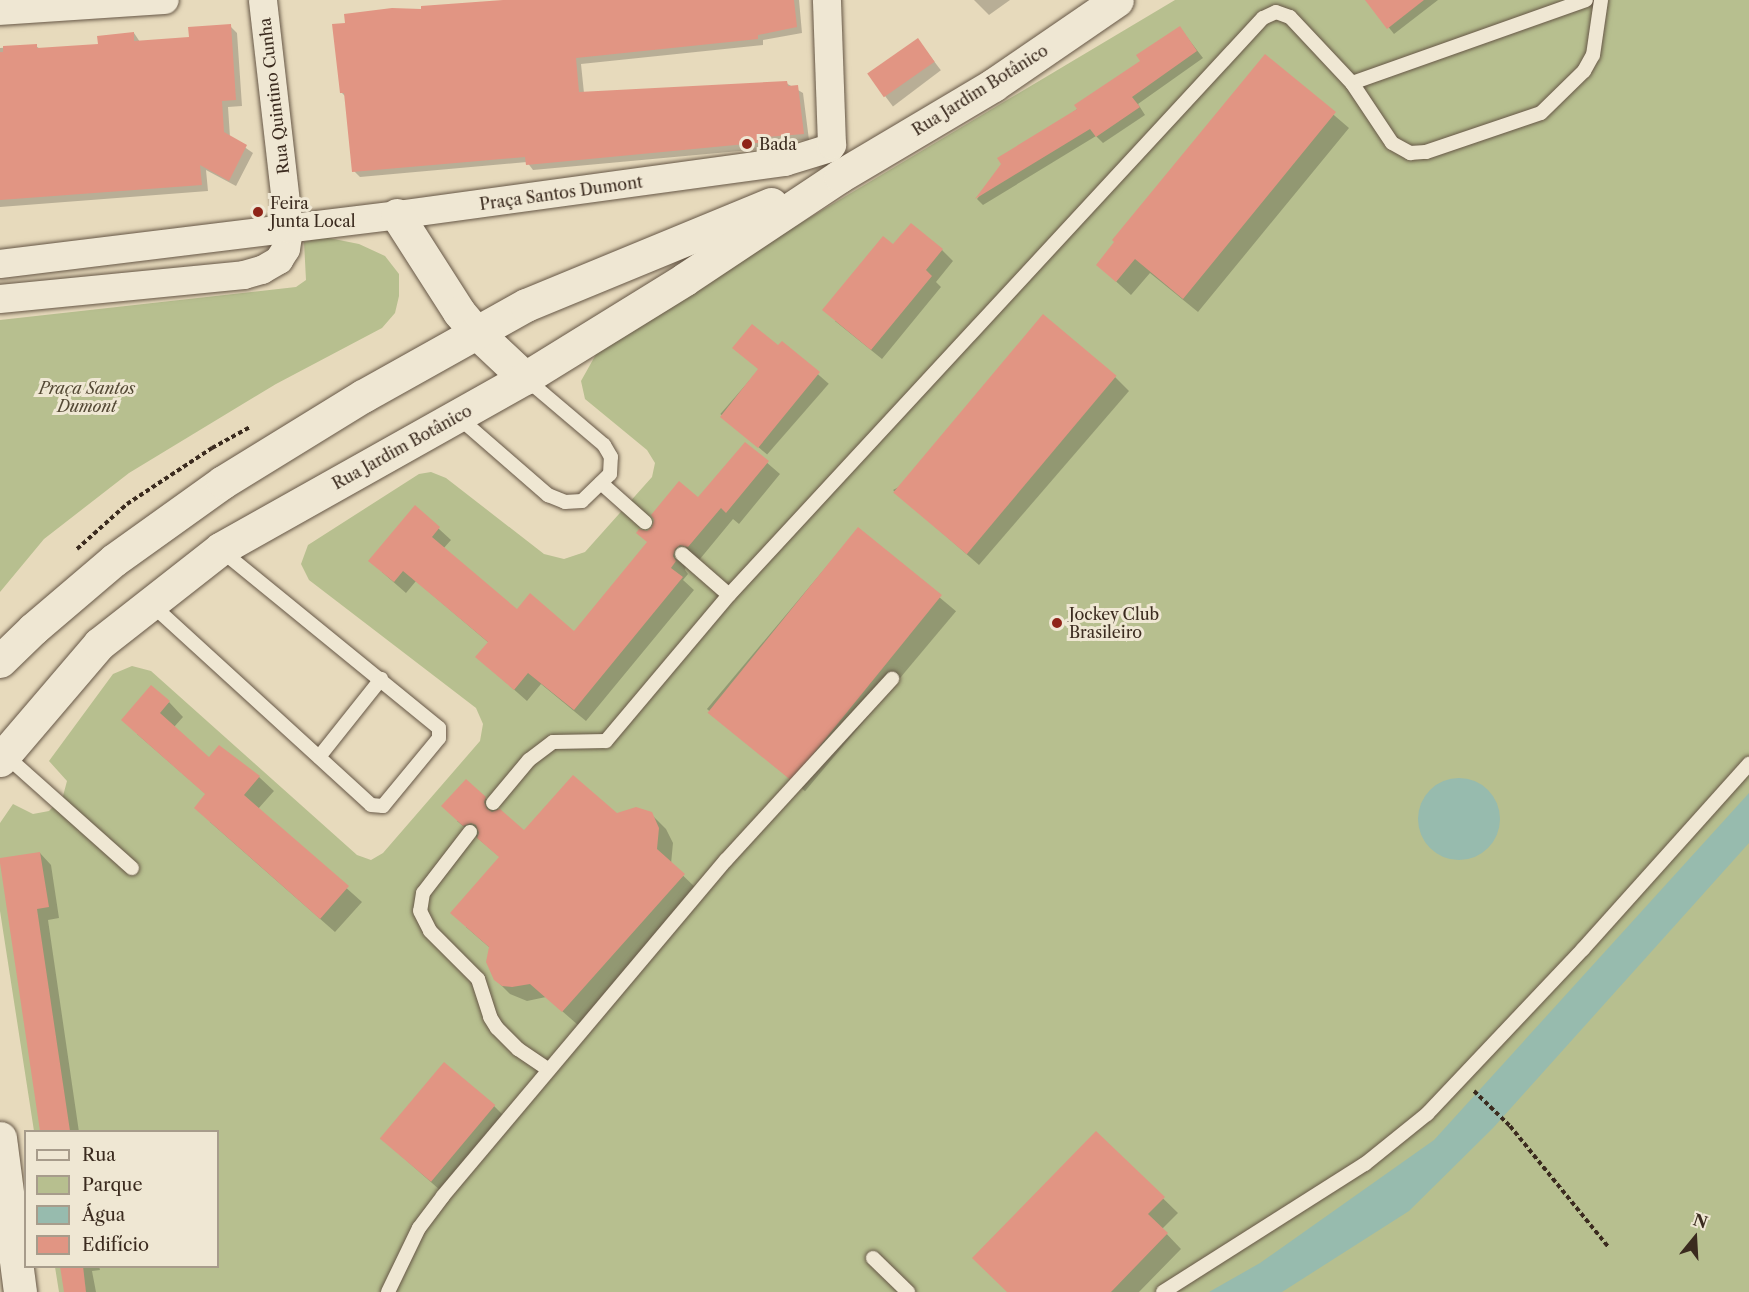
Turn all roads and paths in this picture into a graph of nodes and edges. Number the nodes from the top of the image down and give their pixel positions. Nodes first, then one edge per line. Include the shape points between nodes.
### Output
1 (165, 0) edge
2 (263, 0) edge
3 (827, 0) edge
4 (1117, 0) edge
5 (1586, 0) edge
6 (1601, 0) edge
7 (0, 11) edge
8 (1352, 82) junction
9 (835, 162) junction
10 (397, 215) junction
11 (289, 229) junction
12 (0, 264) edge
13 (0, 299) edge
14 (476, 332) junction
15 (525, 378) junction
16 (457, 416) junction
17 (601, 483) junction
18 (645, 522) dead end
19 (220, 549) junction
20 (682, 554) dead end
21 (729, 595) junction
22 (150, 603) junction
23 (0, 661) edge
24 (381, 679) junction
25 (892, 679) dead end
26 (2, 757) edge
27 (319, 757) junction
28 (1749, 764) edge
29 (493, 803) dead end
30 (470, 831) dead end
31 (132, 868) dead end
32 (549, 1070) junction
33 (1467, 1084) dead end
34 (0, 1138) edge
35 (5, 1219) edge
36 (1609, 1248) dead end
37 (873, 1258) dead end
38 (20, 1292) edge
39 (388, 1292) edge
40 (908, 1292) edge
41 (1163, 1292) edge

1 - 7 street
2 - 11 street, Rua Quintino Cunha
3 - 9 street
4 - 9 main road, Rua Jardim Botânico via 993,85
5 - 8 lane
6 - 8 lane via 1593,55 1584,71 1541,113 1426,152 1410,153 1392,143
8 - 21 lane via 1290,17 1276,12 1263,18
9 - 10 street, Praça Santos Dumont via 785,162
9 - 14 main road, Rua Jardim Botânico via 526,305
9 - 15 main road, Rua Jardim Botânico via 685,279
10 - 11 street, Praça Santos Dumont
10 - 14 main road via 454,306
11 - 12 street, Praça Santos Dumont
11 - 13 street via 286,249 279,260 253,272
14 - 15 main road
14 - 23 main road, Rua Jardim Botânico via 223,482 114,560
15 - 16 main road, Rua Jardim Botânico
15 - 17 lane via 604,445 611,457 610,474
16 - 17 lane via 548,495 566,502 582,501
16 - 19 main road, Rua Jardim Botânico
17 - 18 lane
19 - 22 main road, Rua Jardim Botânico
19 - 24 lane
20 - 21 lane
21 - 29 lane via 606,741 553,742 529,760
22 - 26 main road, Rua Jardim Botânico via 99,644
22 - 27 lane
24 - 27 lane
24 - 27 lane via 439,728 439,738 382,806 371,805
25 - 32 lane via 726,860
26 - 31 lane
28 - 41 lane via 1583,949 1427,1114 1365,1164
30 - 32 lane via 423,893 420,911 430,931 478,979 497,1028 518,1049
32 - 39 lane via 419,1228
33 - 36 path via 1510,1126
34 - 35 main road
35 - 38 main road
37 - 40 lane

